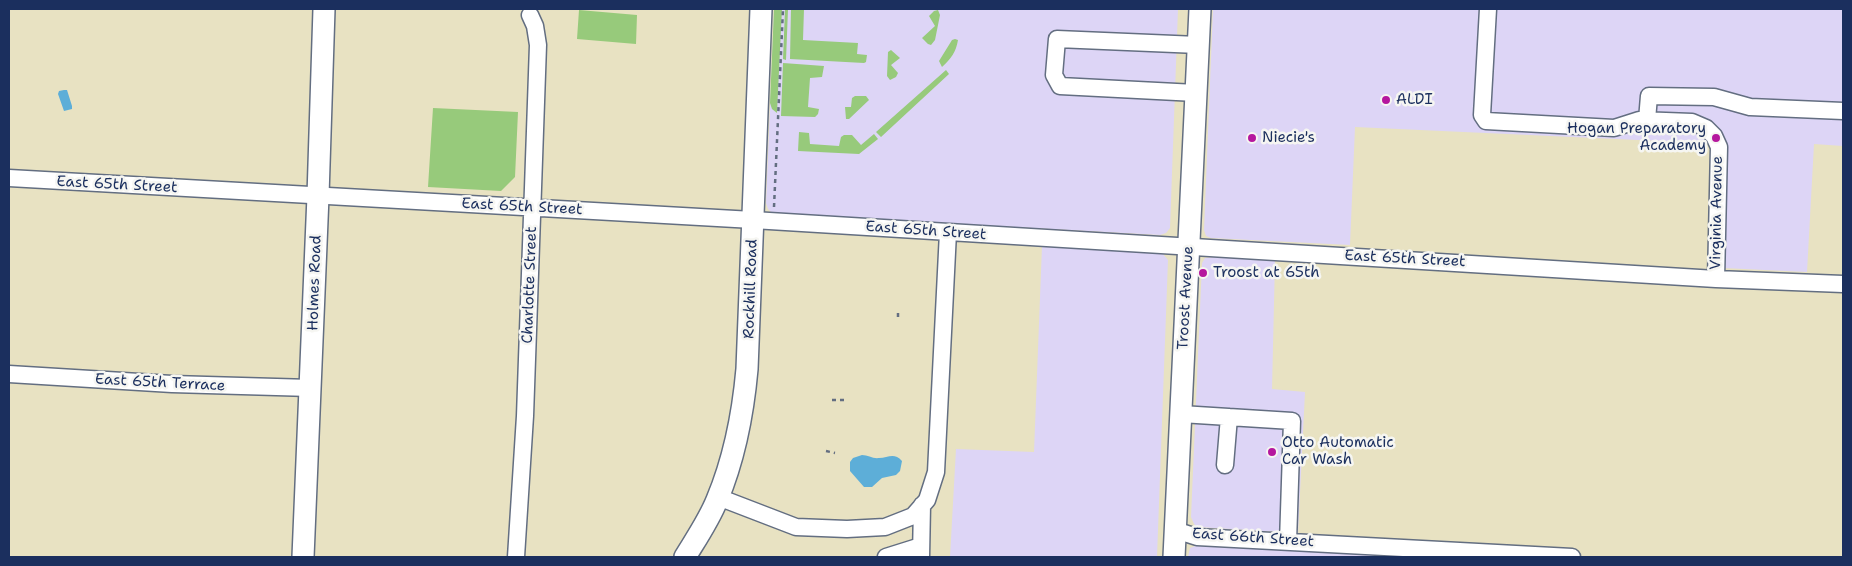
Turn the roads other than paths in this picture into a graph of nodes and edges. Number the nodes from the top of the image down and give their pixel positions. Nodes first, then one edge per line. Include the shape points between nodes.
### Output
1 (324, 9) edge
2 (761, 9) edge
3 (1200, 9) edge
4 (1488, 9) edge
5 (530, 14) dead end
6 (1198, 45) junction
7 (1196, 93) junction
8 (1843, 112) edge
9 (1648, 120) junction
10 (9, 178) edge
11 (318, 196) junction
12 (533, 208) junction
13 (754, 220) junction
14 (948, 232) junction
15 (1188, 248) junction
16 (1716, 279) junction
17 (1843, 284) edge
18 (9, 374) edge
19 (310, 388) junction
20 (1181, 414) junction
21 (1229, 417) junction
22 (1226, 465) dead end
23 (718, 497) junction
24 (922, 505) junction
25 (1175, 530) junction
26 (1288, 542) junction
27 (921, 552) edge
28 (304, 557) edge
29 (516, 557) edge
30 (685, 557) edge
31 (886, 557) edge
32 (1174, 557) edge
33 (1572, 557) edge

1 - 11 main road, Holmes Road
2 - 13 main road, Rockhill Road
3 - 6 main road, Troost Avenue
4 - 9 street via 1482,115 1486,121 1614,128
5 - 12 street, Charlotte Street via 538,44
6 - 7 main road, Troost Avenue
6 - 7 street via 1057,39 1054,76 1060,86
7 - 15 main road, Troost Avenue
8 - 9 street via 1750,107 1714,96 1649,96
9 - 16 street, Virginia Avenue via 1692,122 1714,136 1718,147
10 - 11 street, East 65th Street
11 - 12 street, East 65th Street
11 - 19 main road, Holmes Road
12 - 13 street, East 65th Street
12 - 29 street, Charlotte Street
13 - 14 street, East 65th Street
13 - 23 main road, Rockhill Road via 743,413 733,459
14 - 15 street, East 65th Street
14 - 24 street via 936,472 927,500
15 - 16 street, East 65th Street
15 - 20 main road, Troost Avenue
16 - 17 street, East 65th Street
18 - 19 street, East 65th Terrace
19 - 28 main road, Holmes Road
20 - 21 street
20 - 25 main road, Troost Avenue
21 - 22 street
21 - 26 street via 1292,421
23 - 24 street via 796,527 885,527 913,516
23 - 30 main road, Rockhill Road
24 - 27 street
25 - 26 street, East 66th Street via 1197,537
25 - 32 main road, Troost Avenue
26 - 33 street, East 66th Street
27 - 31 street

